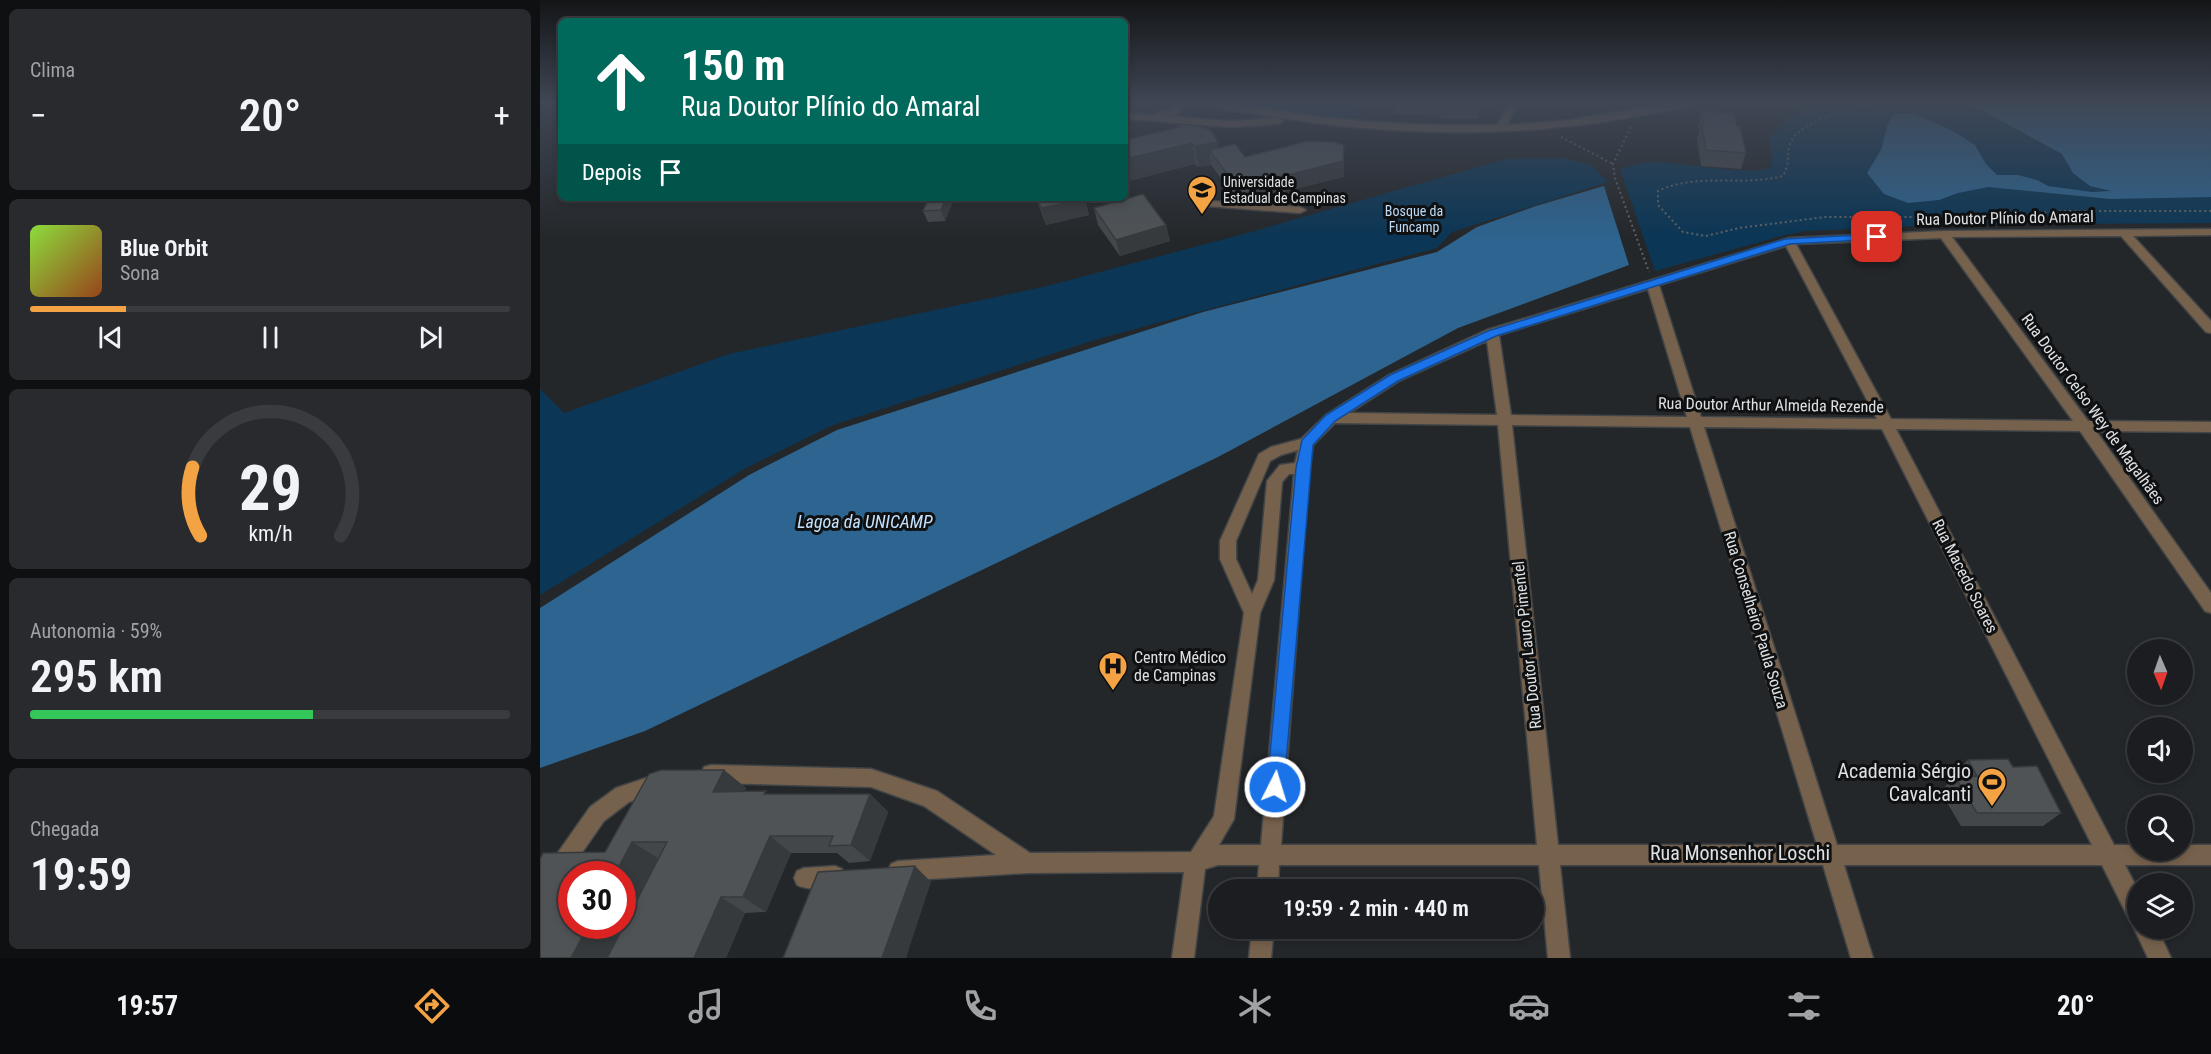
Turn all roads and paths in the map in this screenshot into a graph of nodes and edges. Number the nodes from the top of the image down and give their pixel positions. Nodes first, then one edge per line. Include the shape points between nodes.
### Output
1 (1582, 148) edge
2 (1621, 148) edge
3 (1790, 148) edge
4 (1613, 164) junction
5 (1210, 204) dead end
6 (1300, 210) dead end
7 (2211, 211) edge
8 (2211, 232) edge
9 (2124, 233) junction
10 (1944, 234) junction
11 (1789, 241) junction
12 (1652, 282) junction
13 (2211, 329) edge
14 (1492, 333) junction
15 (1331, 418) junction
16 (1504, 418) junction
17 (1694, 422) junction
18 (1887, 424) junction
19 (2084, 425) junction
20 (2211, 427) edge
21 (1306, 443) junction
22 (1302, 468) junction
23 (2211, 606) edge
24 (1252, 613) junction
25 (1548, 853) junction
26 (1829, 853) junction
27 (2106, 853) junction
28 (2211, 855) edge
29 (1270, 856) junction
30 (1196, 862) junction
31 (1027, 863) junction
32 (874, 873) edge
33 (851, 875) edge
34 (804, 878) dead end
35 (1268, 879) edge
36 (2127, 893) edge
37 (540, 896) edge
38 (1262, 939) edge
39 (2150, 939) edge
40 (1184, 958) edge
41 (1260, 958) edge
42 (1559, 958) edge
43 (1862, 958) edge
44 (2160, 958) edge

1 - 4 path
2 - 4 path
3 - 7 path via 1789,164 1783,176 1670,183 1658,191 1658,205 1683,232 1706,236 1824,218
4 - 12 path
5 - 6 street
8 - 9 street, Rua Doutor Plínio do Amaral
9 - 10 street, Rua Doutor Plínio do Amaral
9 - 13 street
10 - 11 street, Rua Doutor Plínio do Amaral
10 - 19 street, Rua Doutor Celso Wey de Magalhães
11 - 12 street, Rua Doutor Plínio do Amaral
11 - 18 street, Rua Macedo Soares
12 - 14 street, Rua Doutor Plínio do Amaral
12 - 17 street, Rua Conselheiro Paula Souza
14 - 15 street, Rua Doutor Plínio do Amaral via 1394,378
14 - 16 street, Rua Doutor Lauro Pimentel
15 - 16 street, Rua Doutor Arthur Almeida Rezende
15 - 21 street, Rua Doutor Plínio do Amaral
16 - 17 street, Rua Doutor Arthur Almeida Rezende
16 - 25 street, Rua Doutor Lauro Pimentel
17 - 18 street, Rua Doutor Arthur Almeida Rezende
17 - 26 street, Rua Conselheiro Paula Souza
18 - 19 street, Rua Doutor Arthur Almeida Rezende
18 - 27 street, Rua Macedo Soares
19 - 20 street, Rua Doutor Arthur Almeida Rezende
19 - 23 street, Rua Doutor Celso Wey de Magalhães
21 - 22 street
21 - 24 street via 1264,458 1228,541 1228,559
22 - 24 street via 1285,469 1275,481 1266,580
22 - 29 street
24 - 30 street via 1224,819
25 - 26 street, Rua Monsenhor Loschi
25 - 29 street, Rua Monsenhor Loschi
25 - 42 street, Rua Doutor Lauro Pimentel
26 - 27 street, Rua Monsenhor Loschi
26 - 43 street, Rua Conselheiro Paula Souza
27 - 28 street, Rua Monsenhor Loschi
27 - 36 street, Rua Macedo Soares
29 - 30 street, Rua Monsenhor Loschi via 1218,855
29 - 35 street
30 - 31 street, Rua Monsenhor Loschi
30 - 40 street
31 - 32 street, Rua Monsenhor Loschi
31 - 37 street via 930,798 871,778 698,773 623,795 597,814
33 - 34 street
38 - 41 street
39 - 44 street

